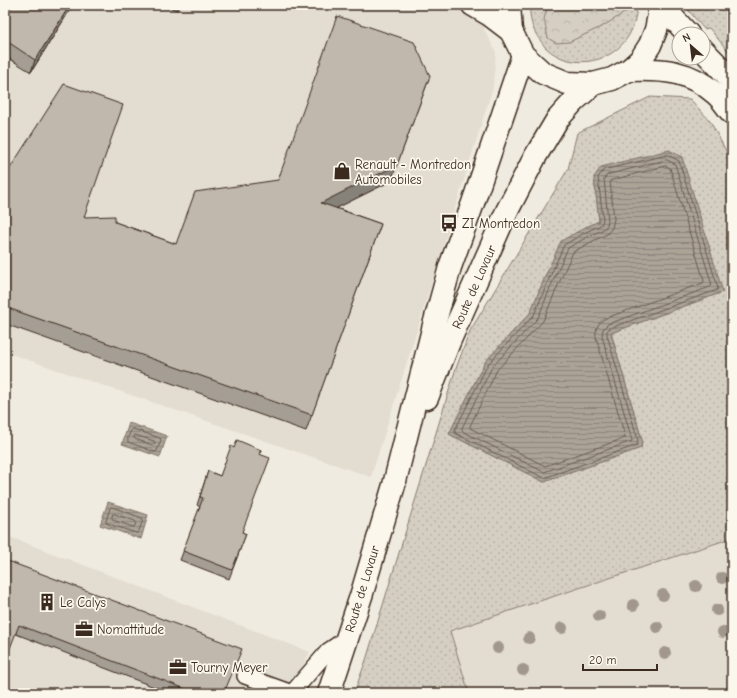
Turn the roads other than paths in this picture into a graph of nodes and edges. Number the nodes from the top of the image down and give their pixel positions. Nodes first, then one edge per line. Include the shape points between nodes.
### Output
1 (473, 5) edge
2 (509, 5) edge
3 (659, 5) edge
4 (664, 5) edge
5 (681, 26) edge
6 (511, 31) junction
7 (524, 55) junction
8 (711, 58) edge
9 (629, 70) junction
10 (732, 80) edge
11 (593, 84) junction
12 (732, 113) edge
13 (394, 485) junction
14 (347, 638) junction
15 (245, 676) dead end
16 (292, 693) edge
17 (329, 693) edge

1 - 6 main road
2 - 6 main road
3 - 9 main road via 656,30 650,45 641,59
4 - 5 main road
6 - 7 main road
7 - 11 main road via 543,73 567,82
7 - 13 main road, Route de Lavaur via 450,267
8 - 10 main road
9 - 11 main road via 612,79
9 - 12 main road via 675,71 698,81 717,95
11 - 13 main road, Route de Lavaur via 574,100 557,120 507,211 449,342
13 - 14 main road, Route de Lavaur
14 - 16 lane via 328,651
14 - 17 main road, Route de Lavaur
15 - 16 lane

